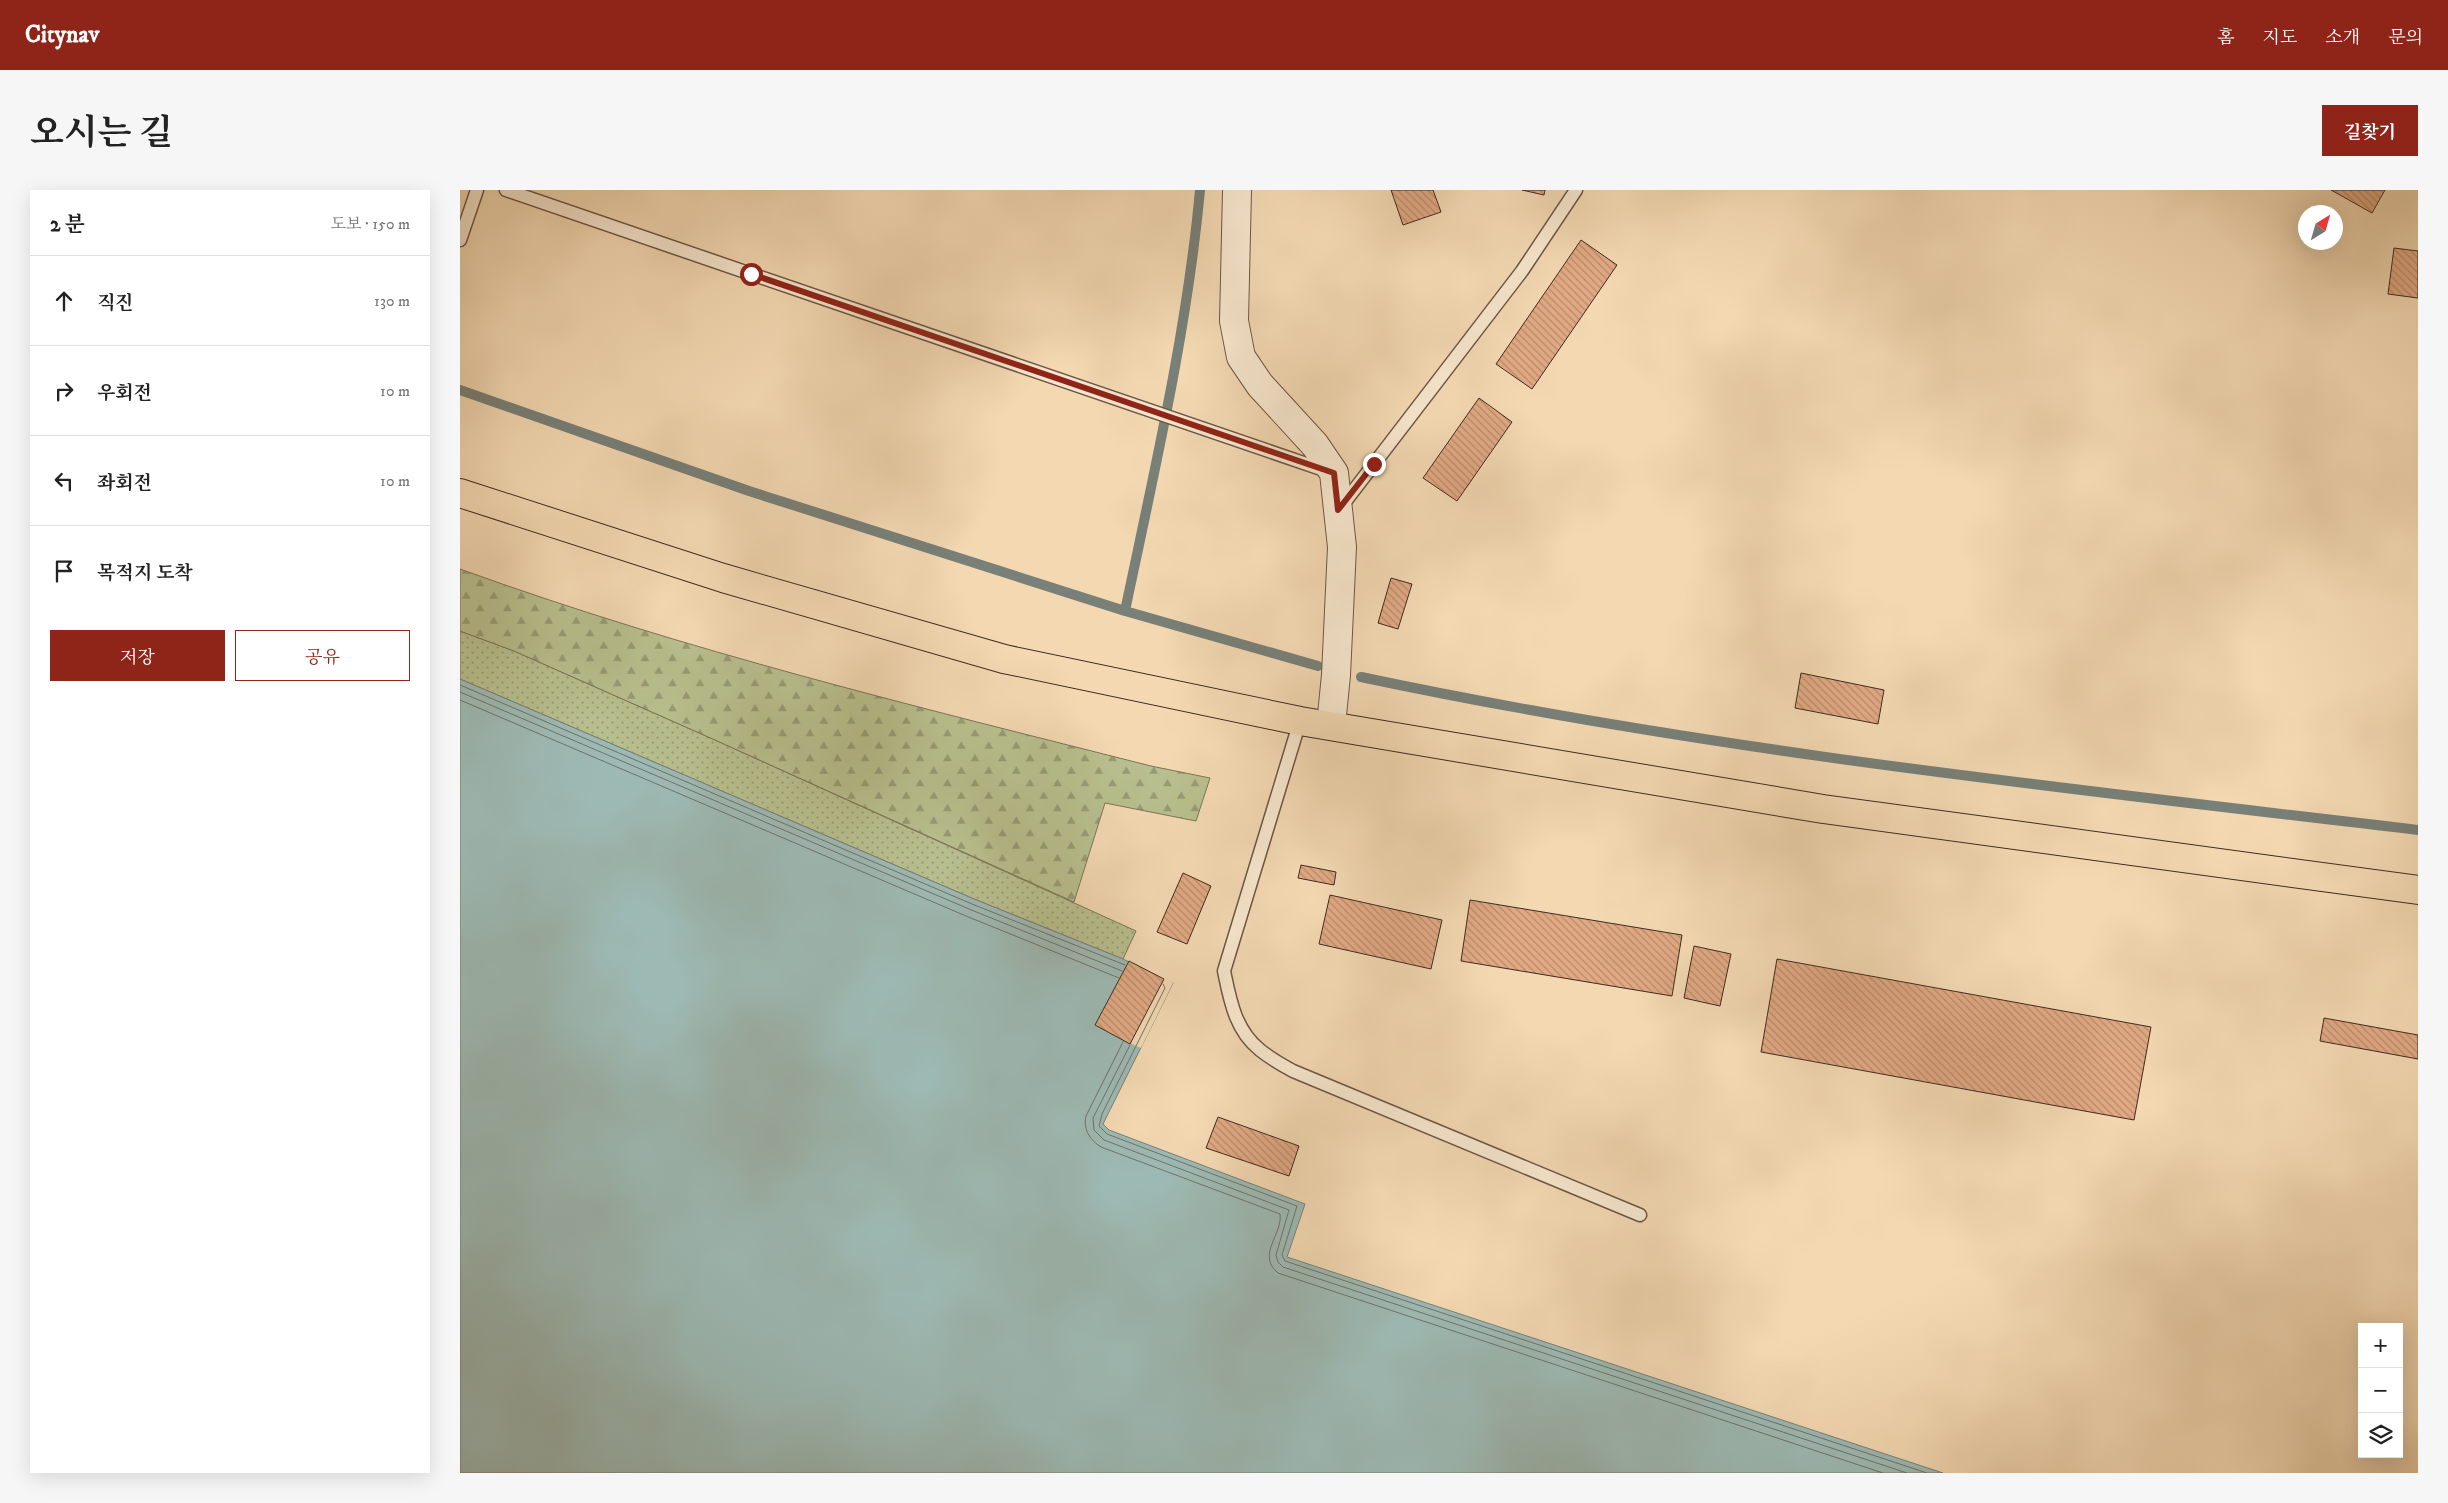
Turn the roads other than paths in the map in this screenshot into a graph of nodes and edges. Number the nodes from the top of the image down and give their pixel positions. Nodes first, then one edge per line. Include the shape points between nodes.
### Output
1 (477, 190) edge
2 (506, 190) edge
3 (1237, 190) edge
4 (1576, 190) edge
5 (460, 240) edge
6 (1334, 473) junction
7 (460, 493) edge
8 (1338, 510) junction
9 (1300, 721) junction
10 (1330, 725) junction
11 (2418, 890) edge
12 (1640, 1215) dead end

1 - 5 lane
2 - 6 lane
3 - 6 street via 1234,321 1241,357 1260,385 1315,445
4 - 8 lane via 1522,271
6 - 8 street
7 - 9 highway via 723,578 1004,659
8 - 10 street via 1342,546 1336,675
9 - 10 highway
9 - 12 lane via 1224,970 1230,1004 1239,1026 1260,1050 1293,1071
10 - 11 highway via 1823,809

